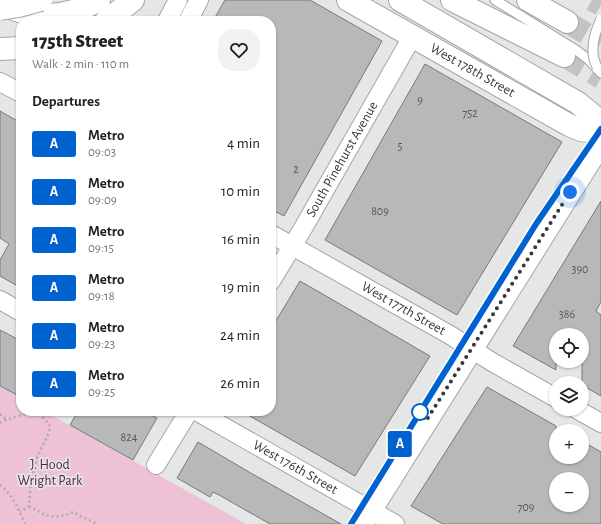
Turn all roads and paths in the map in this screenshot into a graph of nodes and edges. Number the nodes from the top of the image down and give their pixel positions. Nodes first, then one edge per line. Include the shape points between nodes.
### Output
1 (42, 0) edge
2 (99, 0) edge
3 (132, 0) edge
4 (178, 0) edge
5 (199, 0) edge
6 (348, 0) edge
7 (400, 0) edge
8 (452, 0) edge
9 (469, 0) edge
10 (495, 0) edge
11 (528, 0) edge
12 (0, 2) edge
13 (0, 9) edge
14 (112, 16) edge
15 (169, 16) edge
16 (191, 16) edge
17 (601, 19) edge
18 (567, 22) tunnel mouth
19 (412, 36) junction
20 (16, 48) edge
21 (0, 49) edge
22 (599, 70) edge
23 (0, 82) edge
24 (16, 90) edge
25 (601, 124) edge
26 (601, 133) edge
27 (601, 143) edge
28 (276, 237) edge
29 (292, 246) junction
30 (276, 273) edge
31 (0, 300) edge
32 (16, 309) edge
33 (472, 349) junction
34 (549, 394) edge
35 (0, 414) edge
36 (20, 416) edge
37 (41, 416) edge
38 (186, 416) edge
39 (204, 416) edge
40 (588, 416) edge
41 (6, 419) junction
42 (0, 423) edge
43 (601, 423) edge
44 (156, 465) dead end
45 (0, 485) edge
46 (29, 506) junction
47 (20, 512) junction
48 (366, 517) edge
49 (25, 524) edge
50 (97, 524) edge
51 (394, 524) edge

1 - 13 main road, bridge
2 - 12 main road via 77,10 46,15 20,11
3 - 14 main road
4 - 15 street
5 - 16 street
6 - 19 main road, West 178th Street
7 - 25 main road via 585,108
8 - 9 main road via 564,56
10 - 22 lane via 572,47
11 - 18 main road
17 - 22 lane, bridge via 593,47 593,57
19 - 26 main road, West 178th Street via 569,125
19 - 29 street, South Pinehurst Avenue
20 - 21 main road
23 - 24 street
27 - 33 main road
28 - 29 street, West 177th Street
29 - 30 street, South Pinehurst Avenue
29 - 33 street, West 177th Street
31 - 32 street
33 - 34 street, West 177th Street
33 - 48 main road
35 - 41 path
36 - 41 path
37 - 46 path via 50,426 50,433 38,455
38 - 44 street
39 - 48 street, West 176th Street
40 - 43 street
41 - 42 path
45 - 47 path
46 - 47 path
46 - 50 path via 45,515 60,517 73,512
47 - 49 path
48 - 51 street, West 176th Street

